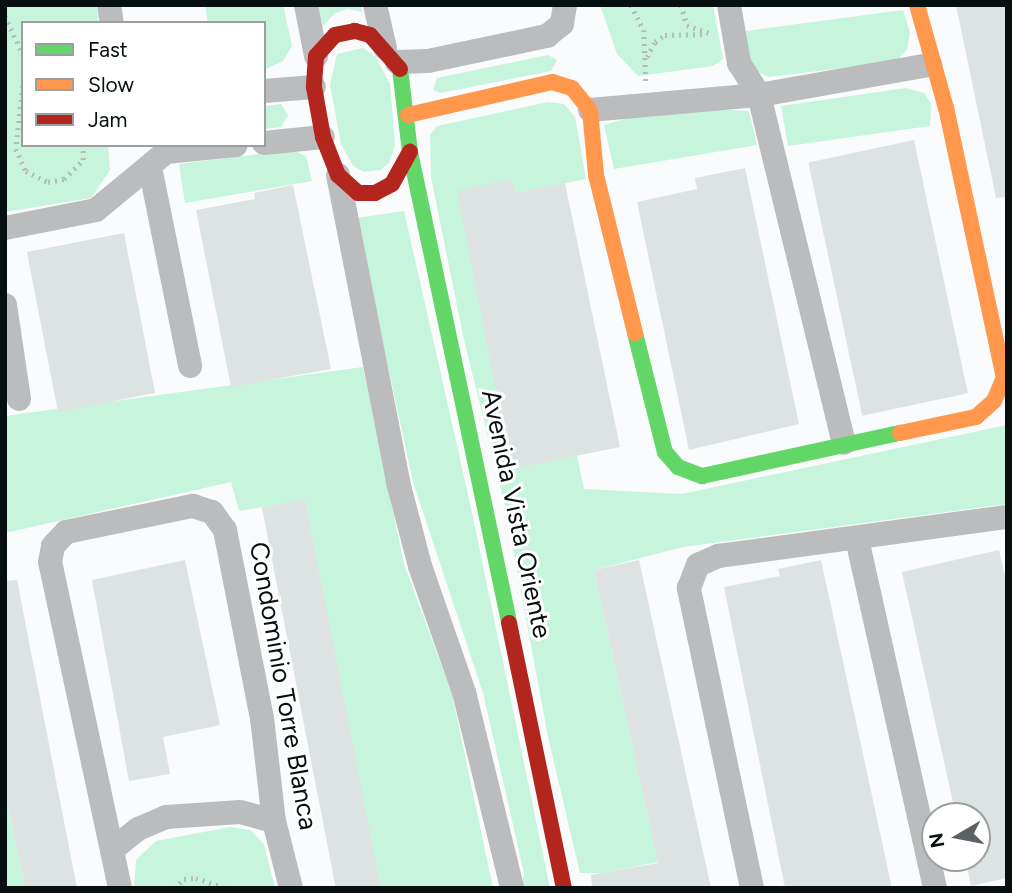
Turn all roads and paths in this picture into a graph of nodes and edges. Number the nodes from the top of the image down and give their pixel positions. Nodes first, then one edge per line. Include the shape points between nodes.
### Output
1 (306, 5) edge
2 (374, 5) edge
3 (565, 5) edge
4 (631, 5) edge
5 (681, 5) edge
6 (917, 5) edge
7 (5, 16) edge
8 (725, 23) edge
9 (21, 50) edge
10 (391, 55) junction
11 (317, 56) junction
12 (646, 60) junction
13 (930, 65) junction
14 (314, 86) junction
15 (266, 92) edge
16 (759, 95) junction
17 (21, 104) edge
18 (647, 104) junction
19 (590, 110) junction
20 (408, 115) junction
21 (323, 137) junction
22 (266, 143) edge
23 (83, 147) edge
24 (216, 147) edge
25 (410, 152) junction
26 (150, 167) junction
27 (338, 174) junction
28 (5, 228) edge
29 (5, 305) edge
30 (190, 366) dead end
31 (19, 399) dead end
32 (844, 443) junction
33 (1007, 517) edge
34 (858, 539) junction
35 (274, 821) junction
36 (112, 850) junction
37 (120, 888) edge
38 (174, 888) edge
39 (225, 888) edge
40 (291, 888) edge
41 (512, 888) edge
42 (564, 888) edge
43 (752, 888) edge
44 (935, 888) edge

1 - 11 street
2 - 10 street
3 - 10 street via 562,24 547,36 428,61
4 - 12 path via 645,30
5 - 8 path via 687,25
6 - 13 street
7 - 9 path
8 - 12 path via 665,35 654,42
8 - 16 street via 738,63
10 - 11 street via 370,35 355,31 335,35
10 - 20 street, Avenida Vista Oriente
11 - 14 street
12 - 18 path
13 - 16 street
13 - 32 street via 946,108 1004,378 994,401 976,417
14 - 15 street
14 - 21 street
16 - 18 street
16 - 32 street
17 - 23 path via 16,149 26,171 48,182 64,179 83,160
18 - 19 street
19 - 20 street via 572,88 552,82
19 - 32 street via 596,175 665,452 678,467 702,476
20 - 25 street, Avenida Vista Oriente
21 - 22 street
21 - 27 street
24 - 26 street via 166,152
25 - 27 street via 392,184 375,193 358,192
25 - 42 street, Avenida Vista Oriente
26 - 28 street via 96,210
26 - 30 street
27 - 41 street via 398,482 420,566 464,692
29 - 31 street
33 - 34 street
34 - 43 street via 718,556 698,565 689,589
34 - 44 street
35 - 36 street via 240,812 166,817 138,829
35 - 36 street, Condominio Torre Blanca via 262,718 225,530 212,512 193,506 66,532 53,546 50,562
35 - 40 street, Condominio Torre Blanca
36 - 37 street, Condominio Torre Blanca
38 - 39 path via 196,878

